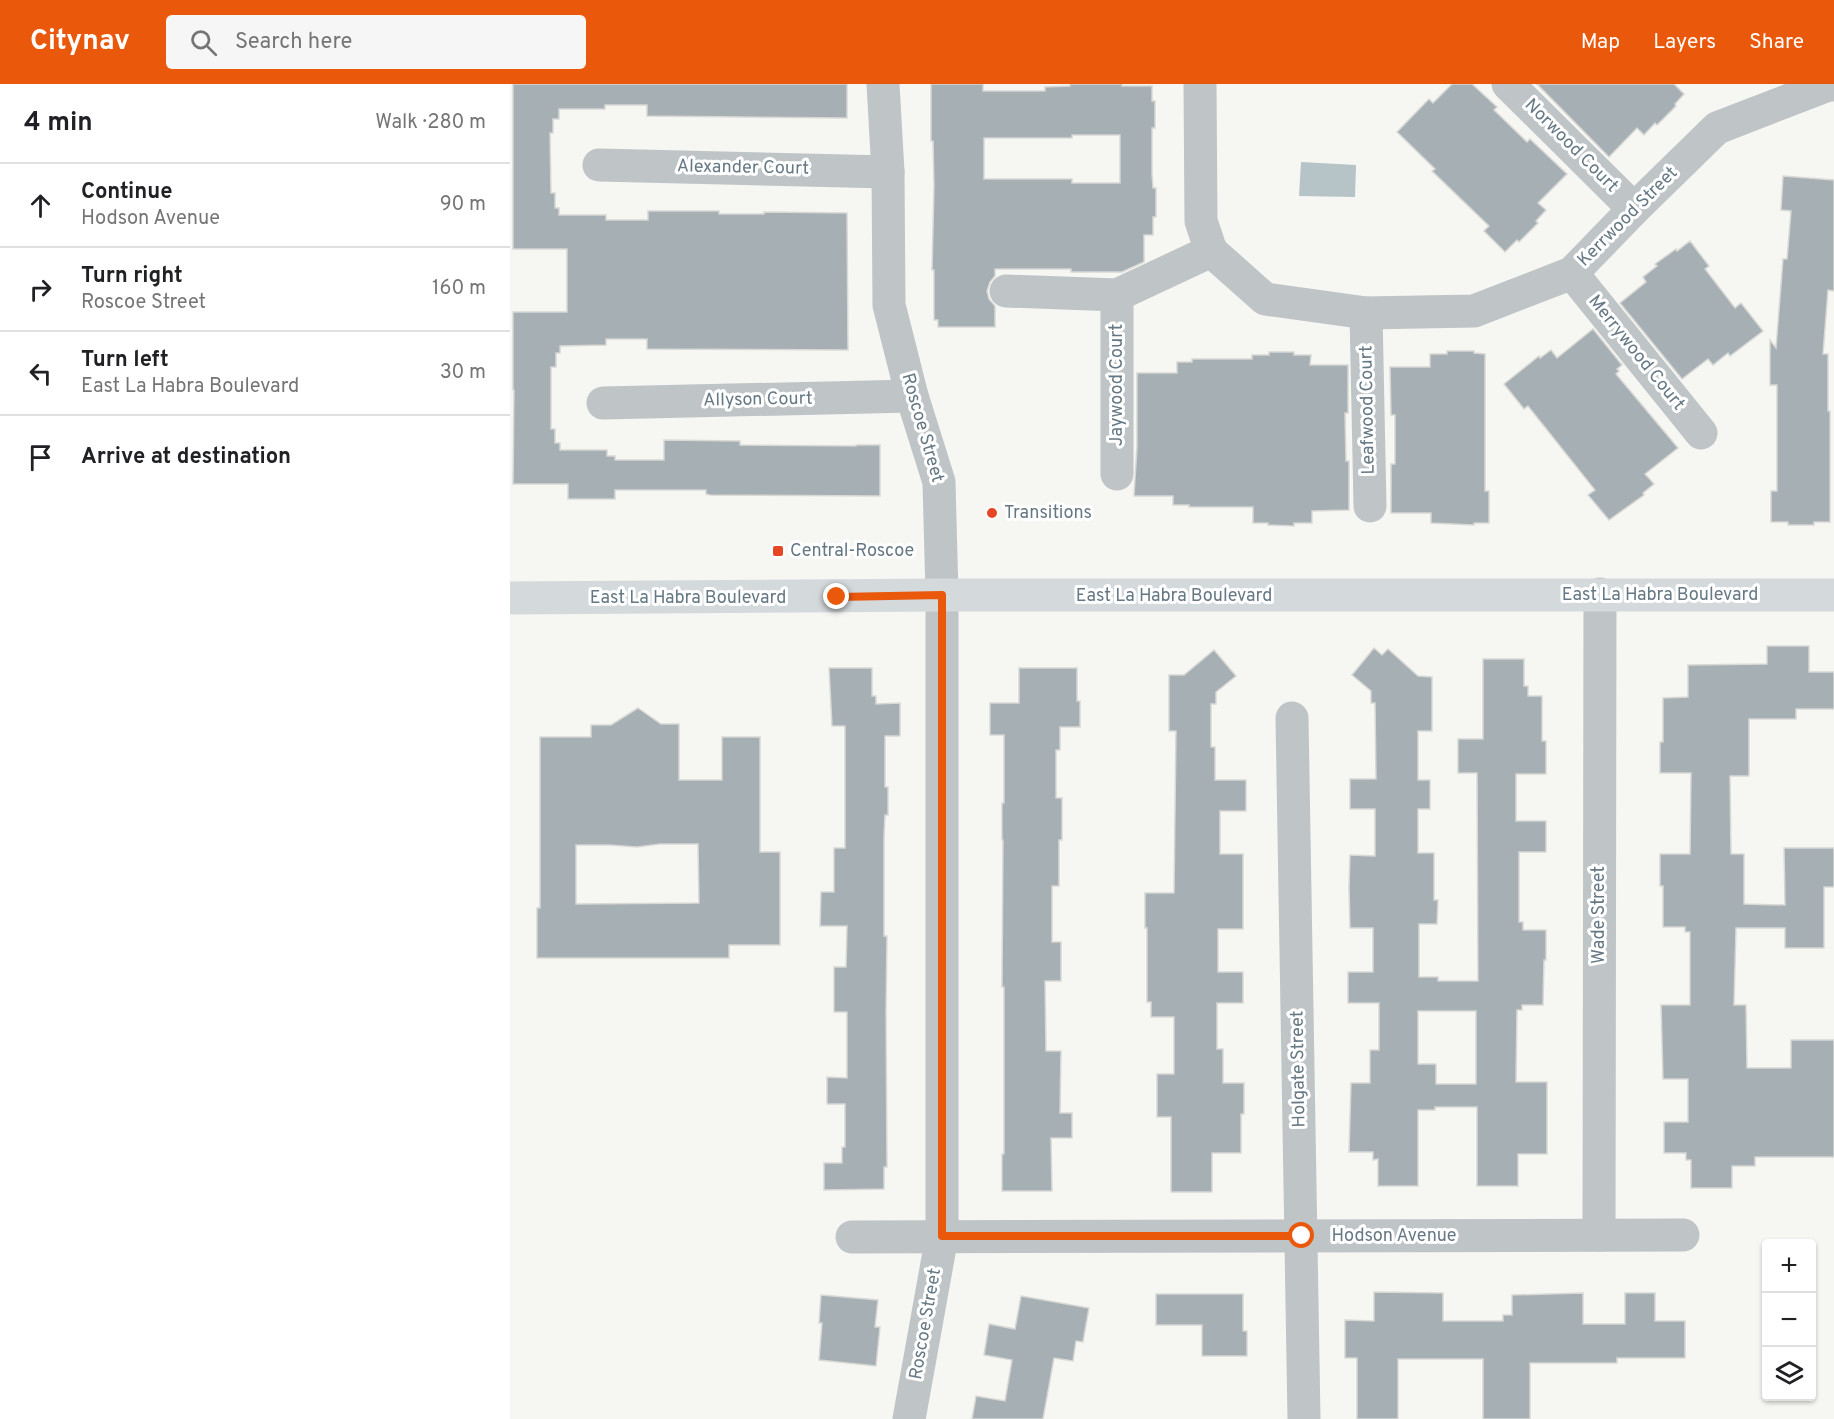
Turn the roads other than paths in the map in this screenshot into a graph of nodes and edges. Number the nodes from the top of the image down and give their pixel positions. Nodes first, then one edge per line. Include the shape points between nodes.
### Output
1 (883, 84) edge
2 (1200, 84) edge
3 (1508, 84) edge
4 (1830, 84) edge
5 (599, 165) dead end
6 (888, 172) junction
7 (1634, 209) junction
8 (1211, 251) junction
9 (1572, 273) junction
10 (1006, 291) dead end
11 (1117, 296) junction
12 (1366, 313) junction
13 (912, 396) junction
14 (603, 403) dead end
15 (1701, 433) dead end
16 (1117, 474) dead end
17 (1370, 506) dead end
18 (1599, 594) junction
19 (942, 595) junction
20 (1834, 595) edge
21 (512, 598) edge
22 (1292, 718) dead end
23 (1599, 1235) junction
24 (1683, 1235) dead end
25 (942, 1236) junction
26 (1302, 1236) junction
27 (852, 1237) dead end
28 (909, 1419) edge
29 (1304, 1419) edge

1 - 6 street, Roscoe Street
2 - 8 street via 1201,221
3 - 7 street, Norwood Court
4 - 7 street, Kerrwood Street via 1717,128
5 - 6 street, Alexander Court
6 - 13 street, Roscoe Street via 889,305
7 - 9 street, Kerrwood Street
8 - 11 street
8 - 12 street, Kerrwood Street via 1265,299
9 - 12 street, Kerrwood Street via 1474,311
9 - 15 street, Merrywood Court
10 - 11 street
11 - 16 street, Jaywood Court
12 - 17 street, Leafwood Court
13 - 14 street, Allyson Court
13 - 19 street, Roscoe Street via 939,482
18 - 19 main road, East La Habra Boulevard
18 - 20 main road, East La Habra Boulevard
18 - 23 street, Wade Street
19 - 21 main road, East La Habra Boulevard
19 - 25 street, Roscoe Street
22 - 26 street, Holgate Street
23 - 24 street, Hodson Avenue
23 - 26 street, Hodson Avenue
25 - 26 street, Hodson Avenue
25 - 27 street, Hodson Avenue
25 - 28 street, Roscoe Street
26 - 29 street, Holgate Street

